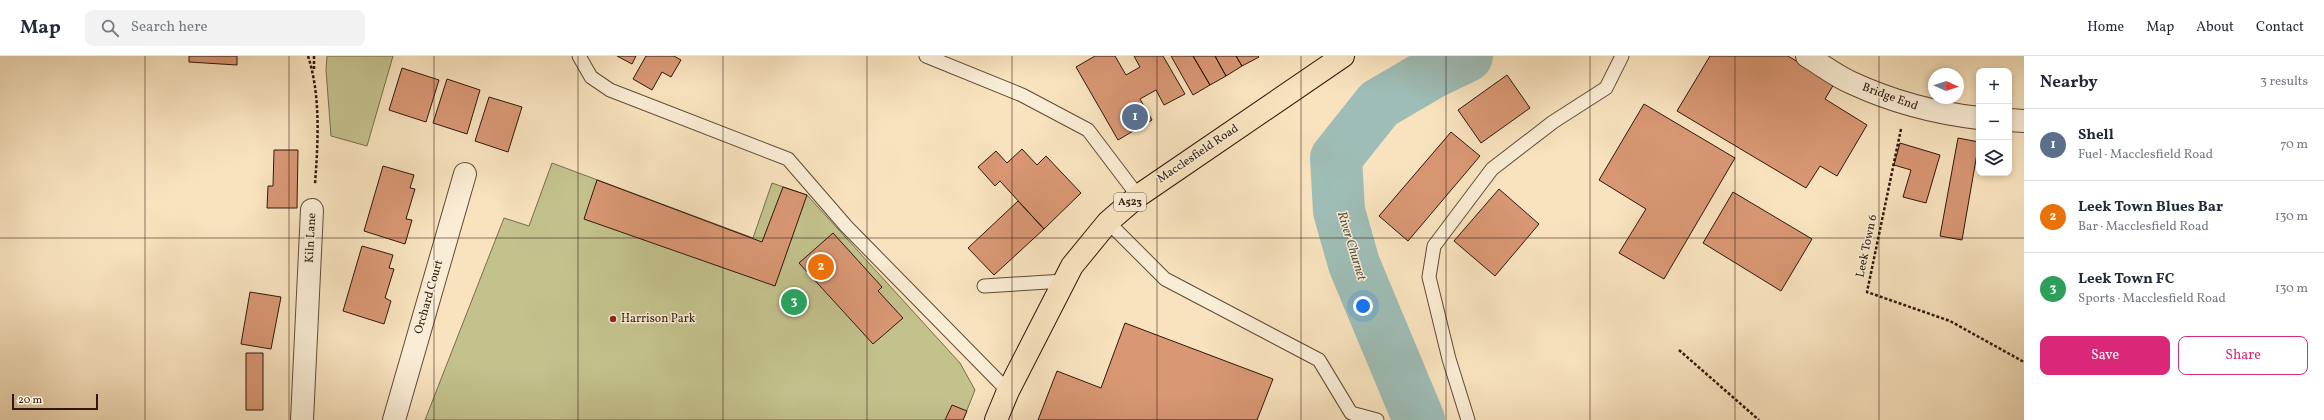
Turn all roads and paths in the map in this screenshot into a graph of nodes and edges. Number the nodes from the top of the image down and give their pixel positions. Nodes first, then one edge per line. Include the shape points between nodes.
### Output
1 (308, 56) edge
2 (314, 56) edge
3 (580, 56) edge
4 (926, 56) edge
5 (1343, 56) edge
6 (1622, 56) edge
7 (1807, 56) edge
8 (314, 73) junction
9 (1906, 104) junction
10 (1976, 118) edge
11 (2012, 120) edge
12 (2024, 121) edge
13 (465, 174) dead end
14 (1138, 196) junction
15 (312, 210) joint
16 (1108, 222) junction
17 (1064, 281) junction
18 (984, 286) dead end
19 (1679, 350) dead end
20 (2024, 362) edge
21 (1008, 391) junction
22 (302, 420) edge
23 (394, 420) edge
24 (996, 420) edge
25 (1377, 420) edge
26 (1468, 420) edge
27 (1759, 420) edge

1 - 8 path, Kiln Lane
2 - 8 path
3 - 21 lane via 591,77 610,90 788,159 846,226
4 - 14 lane via 1022,95 1088,130
5 - 14 highway, Macclesfield Road / A523
6 - 26 lane via 1606,88 1553,122 1492,169 1434,246 1429,277 1449,359
7 - 9 street, Bridge End via 1851,83
8 - 15 path, Kiln Lane via 318,147
9 - 10 street, Bridge End via 1938,113
9 - 20 path, Leek Town 6 via 1867,292 1950,321
11 - 12 street
13 - 23 street, Orchard Court
14 - 16 highway, Macclesfield Road / A523
15 - 22 street, Kiln Lane
16 - 17 highway, Macclesfield Road / A523 via 1072,266
16 - 25 lane via 1165,279 1319,360 1351,413
17 - 18 lane
17 - 21 highway, Macclesfield Road / A523
19 - 27 path
21 - 24 highway, Macclesfield Road / A523

